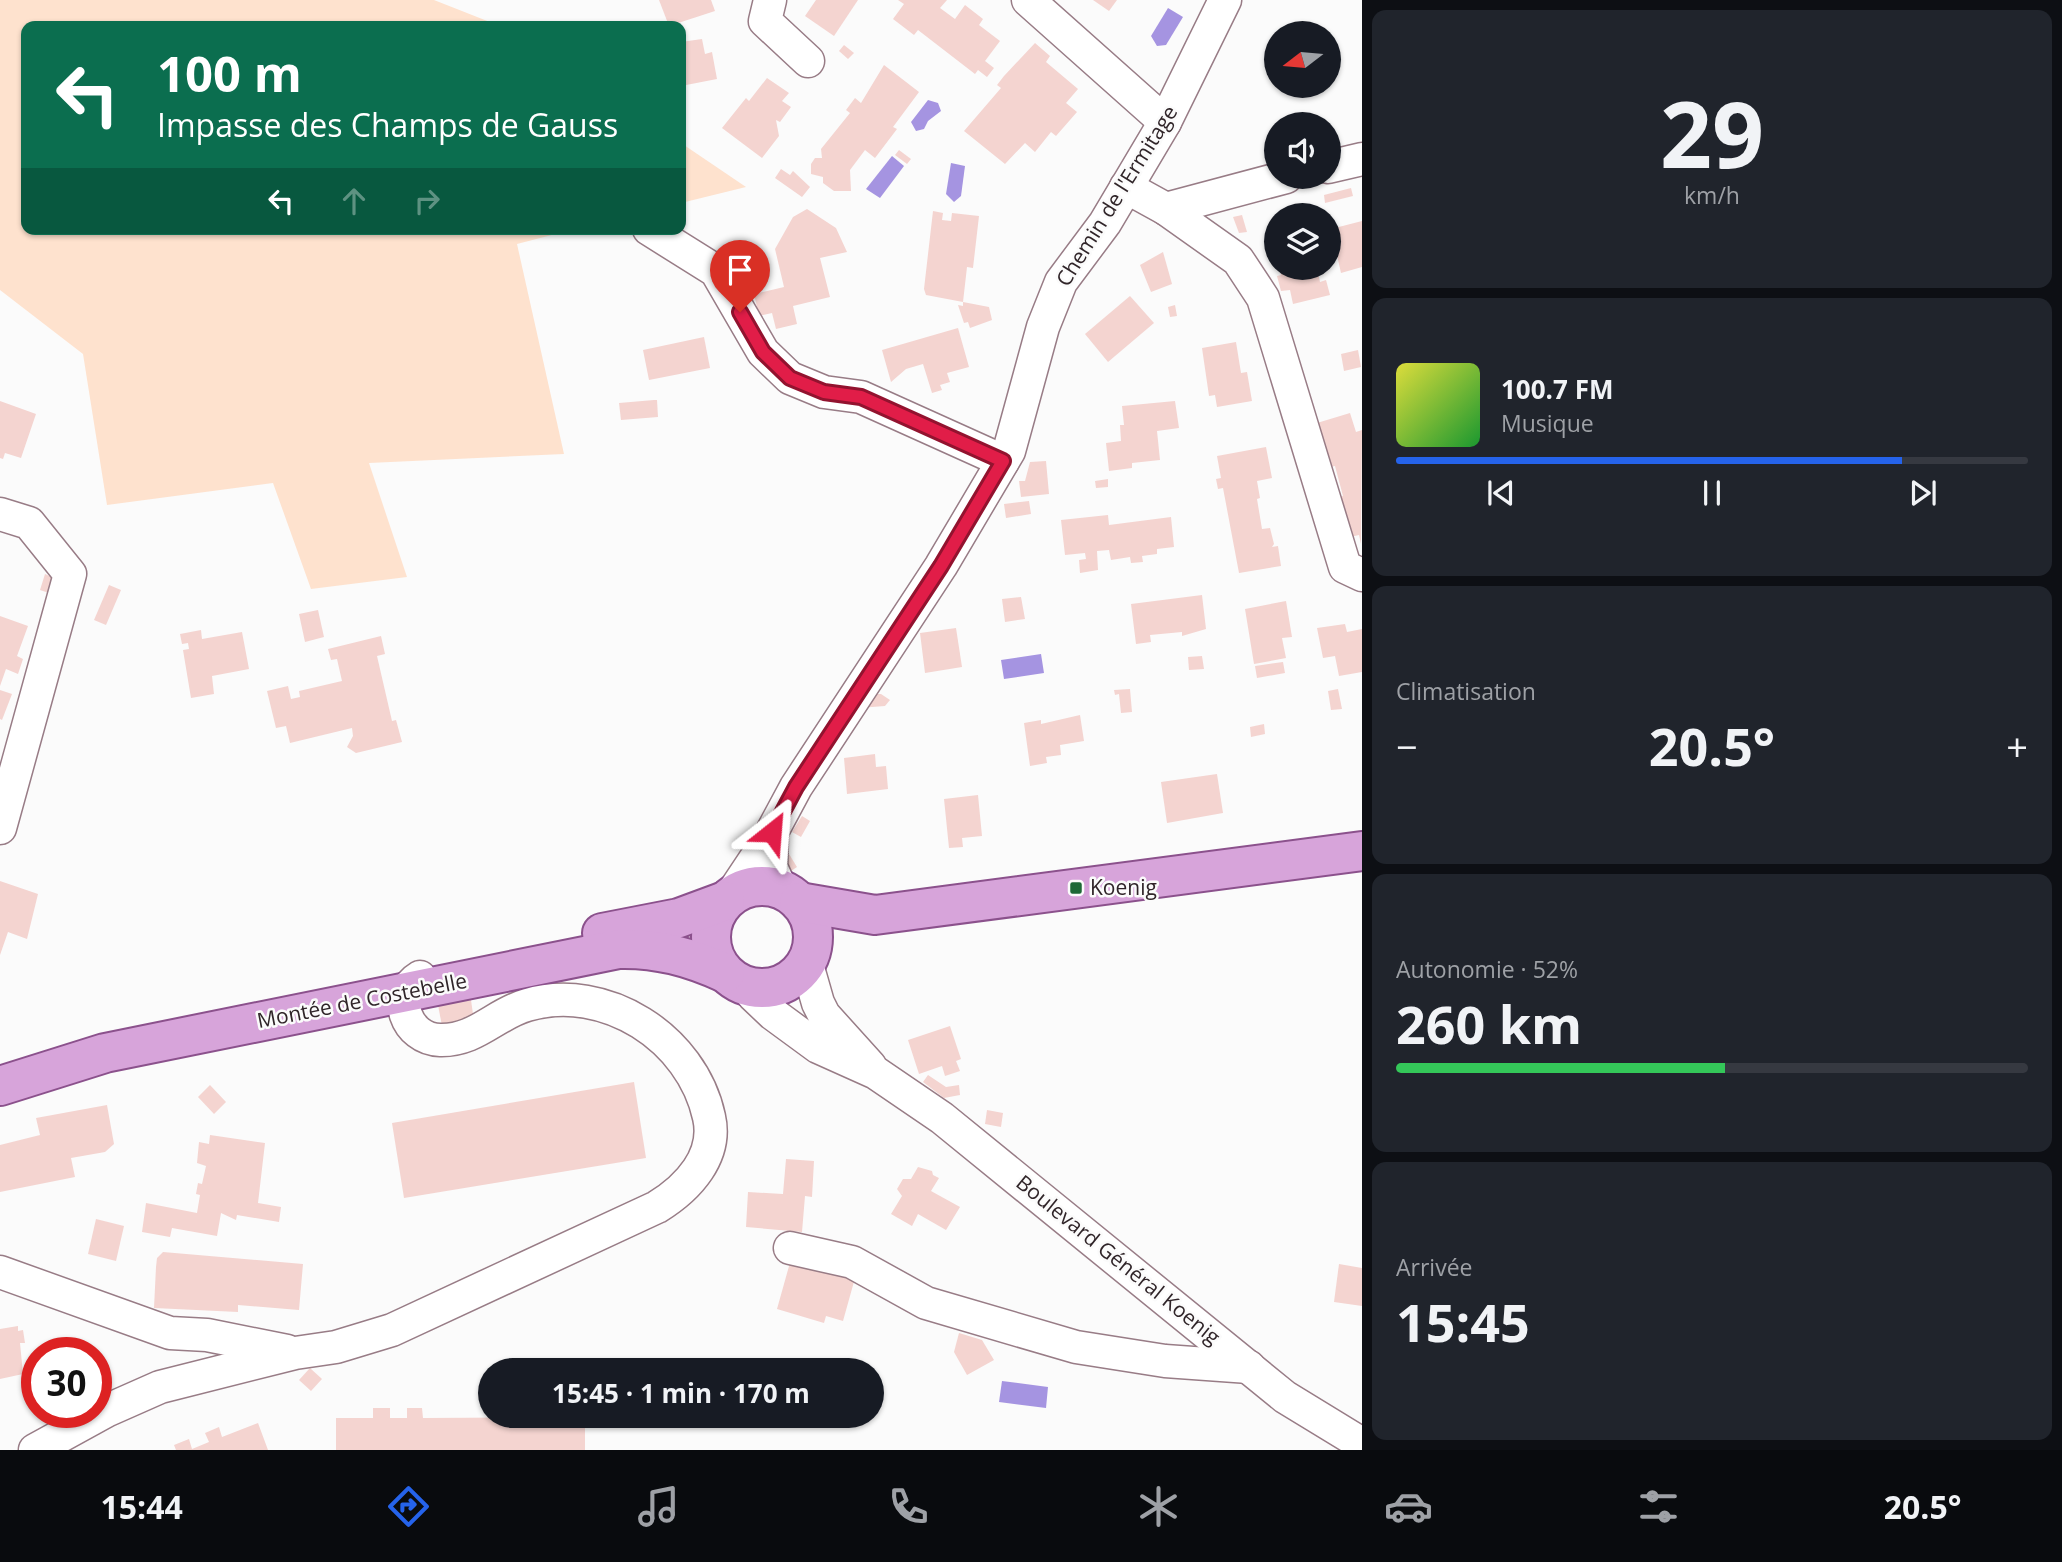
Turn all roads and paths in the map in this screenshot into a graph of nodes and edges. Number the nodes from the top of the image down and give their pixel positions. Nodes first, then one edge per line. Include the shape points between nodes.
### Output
1 (769, 0) edge
2 (1028, 0) edge
3 (1225, 0) edge
4 (808, 61) dead end
5 (1166, 122) junction
6 (1362, 159) edge
7 (1341, 164) edge
8 (1264, 183) edge
9 (1126, 187) junction
10 (1166, 209) junction
11 (659, 235) edge
12 (1003, 461) junction
13 (0, 514) edge
14 (1362, 575) edge
15 (0, 828) edge
16 (772, 832) junction
17 (1362, 851) edge
18 (790, 896) junction
19 (727, 899) junction
20 (875, 915) junction
21 (506, 951) junction
22 (807, 959) junction
23 (737, 979) junction
24 (404, 993) junction
25 (0, 1058) edge
26 (876, 1073) junction
27 (0, 1086) edge
28 (790, 1248) dead end
29 (0, 1272) edge
30 (295, 1353) junction
31 (1249, 1367) junction
32 (1362, 1444) edge
33 (35, 1450) edge

1 - 4 street via 765,21
2 - 5 street
3 - 5 street, Chemin de l'Ermitage
5 - 9 street, Chemin de l'Ermitage
6 - 7 street
8 - 10 street
9 - 10 street
9 - 12 street, Chemin de l'Ermitage via 1061,282
10 - 14 street via 1238,260 1263,298 1345,567
11 - 12 street via 716,271 763,352 790,378 824,392 861,397
12 - 16 street, Chemin de l'Ermitage
13 - 15 street via 29,523 70,574
16 - 18 street, Chemin de l'Ermitage via 771,867
16 - 19 street, Chemin de l'Ermitage
17 - 20 main road
18 - 19 main road via 760,885
18 - 20 main road
18 - 22 main road via 811,923
19 - 21 main road, Montée de Costebelle via 679,918
19 - 23 main road via 712,924 712,950
20 - 22 main road
21 - 24 street via 485,961 416,978
21 - 25 main road, Montée de Costebelle via 397,970 126,1037
22 - 23 main road via 800,971 782,984
22 - 26 street, Boulevard Général Koenig via 824,1015
23 - 24 main road, Montée de Costebelle via 695,959 663,951 619,949
23 - 26 street, Boulevard Général Koenig via 818,1047
24 - 27 main road, Montée de Costebelle via 105,1053
24 - 30 street via 403,1009 409,1024 436,1040 475,1034 508,1013 546,1001 586,999 632,1018 684,1058 705,1099 710,1142 687,1186 657,1207 392,1330 336,1347
26 - 31 street, Boulevard Général Koenig via 942,1118
28 - 31 street via 852,1262 926,1303 1076,1347 1165,1361
29 - 30 street via 170,1333 207,1335
30 - 33 street via 160,1387
31 - 32 street, Boulevard Général Koenig via 1285,1396

